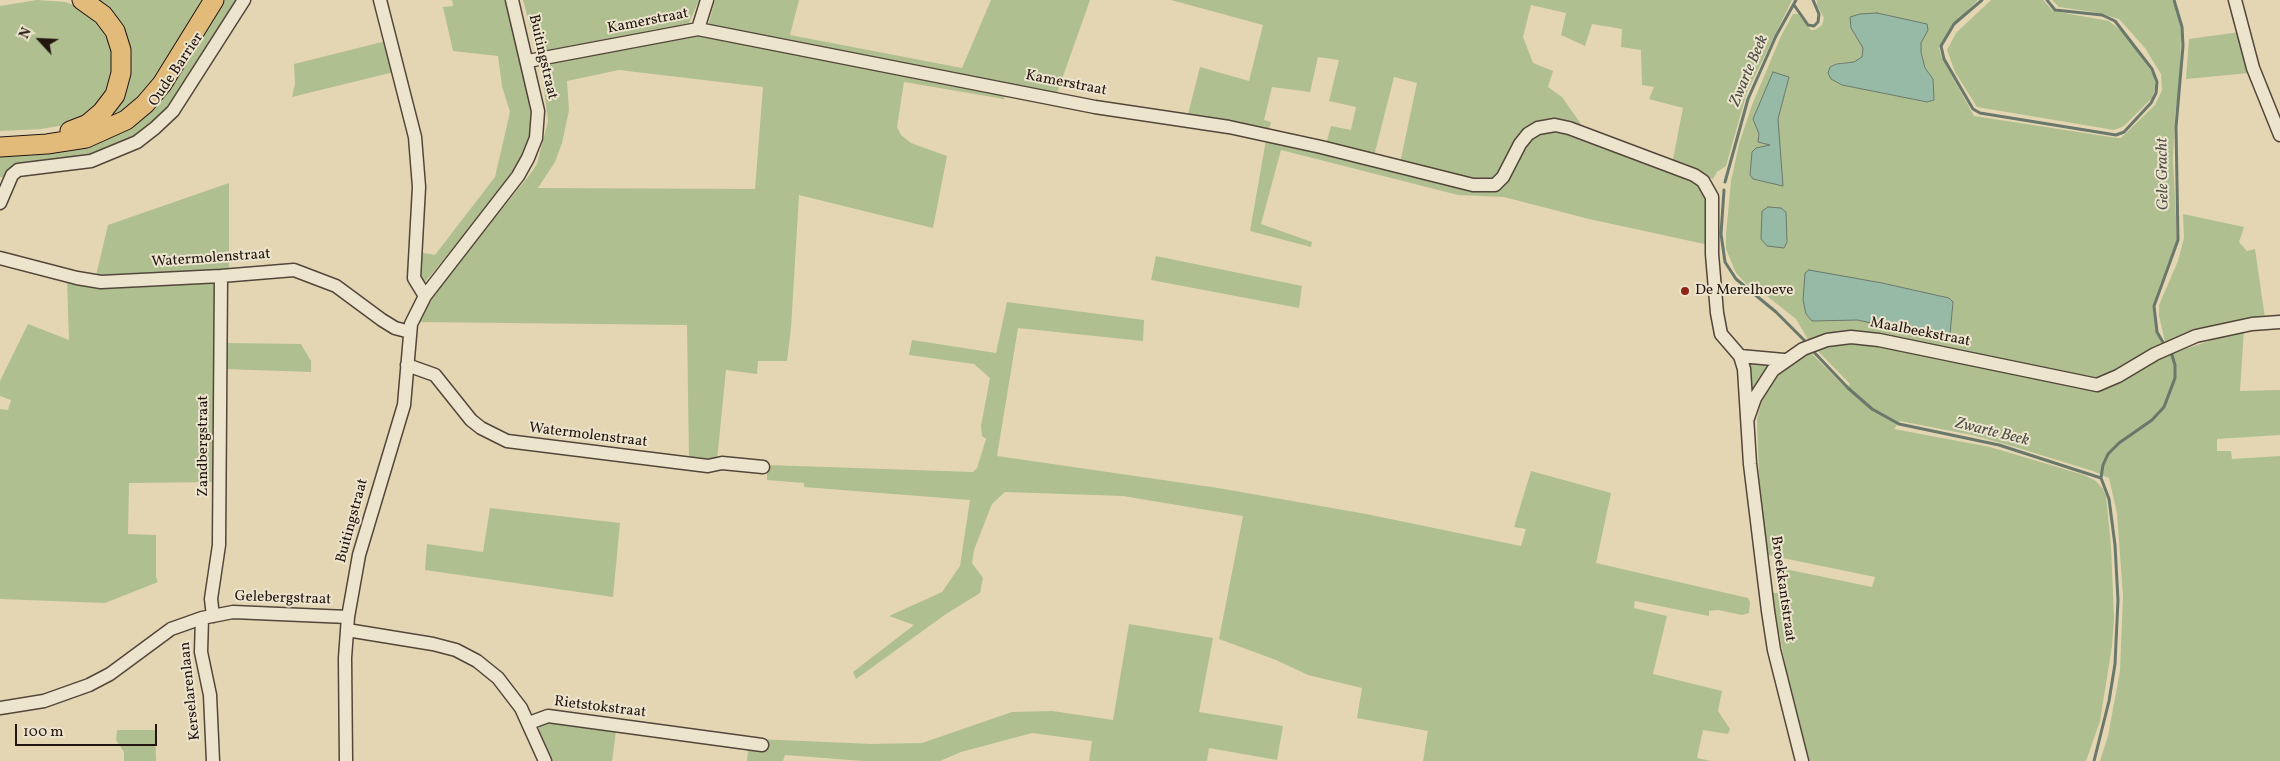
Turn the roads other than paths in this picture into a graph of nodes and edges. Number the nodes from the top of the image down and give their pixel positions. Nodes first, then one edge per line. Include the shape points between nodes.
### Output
1 (82, 0) edge
2 (214, 0) edge
3 (244, 0) edge
4 (380, 0) edge
5 (512, 0) edge
6 (707, 0) edge
7 (2235, 0) edge
8 (698, 29) junction
9 (528, 61) junction
10 (2280, 135) edge
11 (0, 140) edge
12 (0, 147) edge
13 (0, 203) edge
14 (0, 258) edge
15 (221, 276) junction
16 (424, 296) junction
17 (2280, 322) edge
18 (410, 332) junction
19 (1740, 356) junction
20 (1784, 360) junction
21 (407, 365) junction
22 (1748, 418) junction
23 (763, 468) dead end
24 (207, 617) junction
25 (348, 623) junction
26 (0, 708) edge
27 (530, 723) junction
28 (762, 746) dead end
29 (213, 761) edge
30 (346, 761) edge
31 (545, 761) edge
32 (1802, 761) edge

1 - 11 highway via 103,15 119,40 121,73 115,95 96,119 80,128 48,137
2 - 12 highway via 162,84 126,120 86,138
3 - 13 street, Oude Barrier via 173,111 155,128 113,154 91,161 18,170
4 - 16 street via 415,137 419,187 414,278
5 - 9 street, Buitingstraat
6 - 8 street
7 - 10 street via 2253,68
8 - 9 street, Kamerstraat
8 - 19 street, Kamerstraat via 1095,107 1229,127 1473,185 1495,185 1503,177 1520,144 1538,128 1554,125 1569,128 1703,181 1712,197 1712,254 1718,323 1725,340
9 - 16 street, Buitingstraat via 538,111 536,138 528,158 518,176
14 - 15 street, Watermolenstraat via 101,282
15 - 18 street, Watermolenstraat via 298,271 336,286 382,320
15 - 24 street, Zandbergstraat via 219,545
16 - 18 street, Buitingstraat
17 - 20 street, Maalbeekstraat via 2252,324 2196,336 2097,385 1851,337 1808,346
18 - 21 street, Buitingstraat
19 - 20 street
19 - 22 street, Broekkantstraat
20 - 22 street, Broekkantstraat via 1764,382
21 - 23 street, Watermolenstraat via 430,372 470,420 507,441 700,466 722,463
21 - 25 street, Buitingstraat via 404,405 359,555
22 - 32 street, Broekkantstraat via 1750,464 1774,650
24 - 25 street, Gelebergstraat via 233,612
24 - 26 street, Gelebergstraat via 171,629 110,674 89,685 44,701
24 - 29 street, Kerselarenlaan via 201,652 210,695
25 - 27 street via 467,655 498,678
25 - 30 street, Buitingstraat
27 - 28 street, Rietstokstraat via 548,716
27 - 31 street

